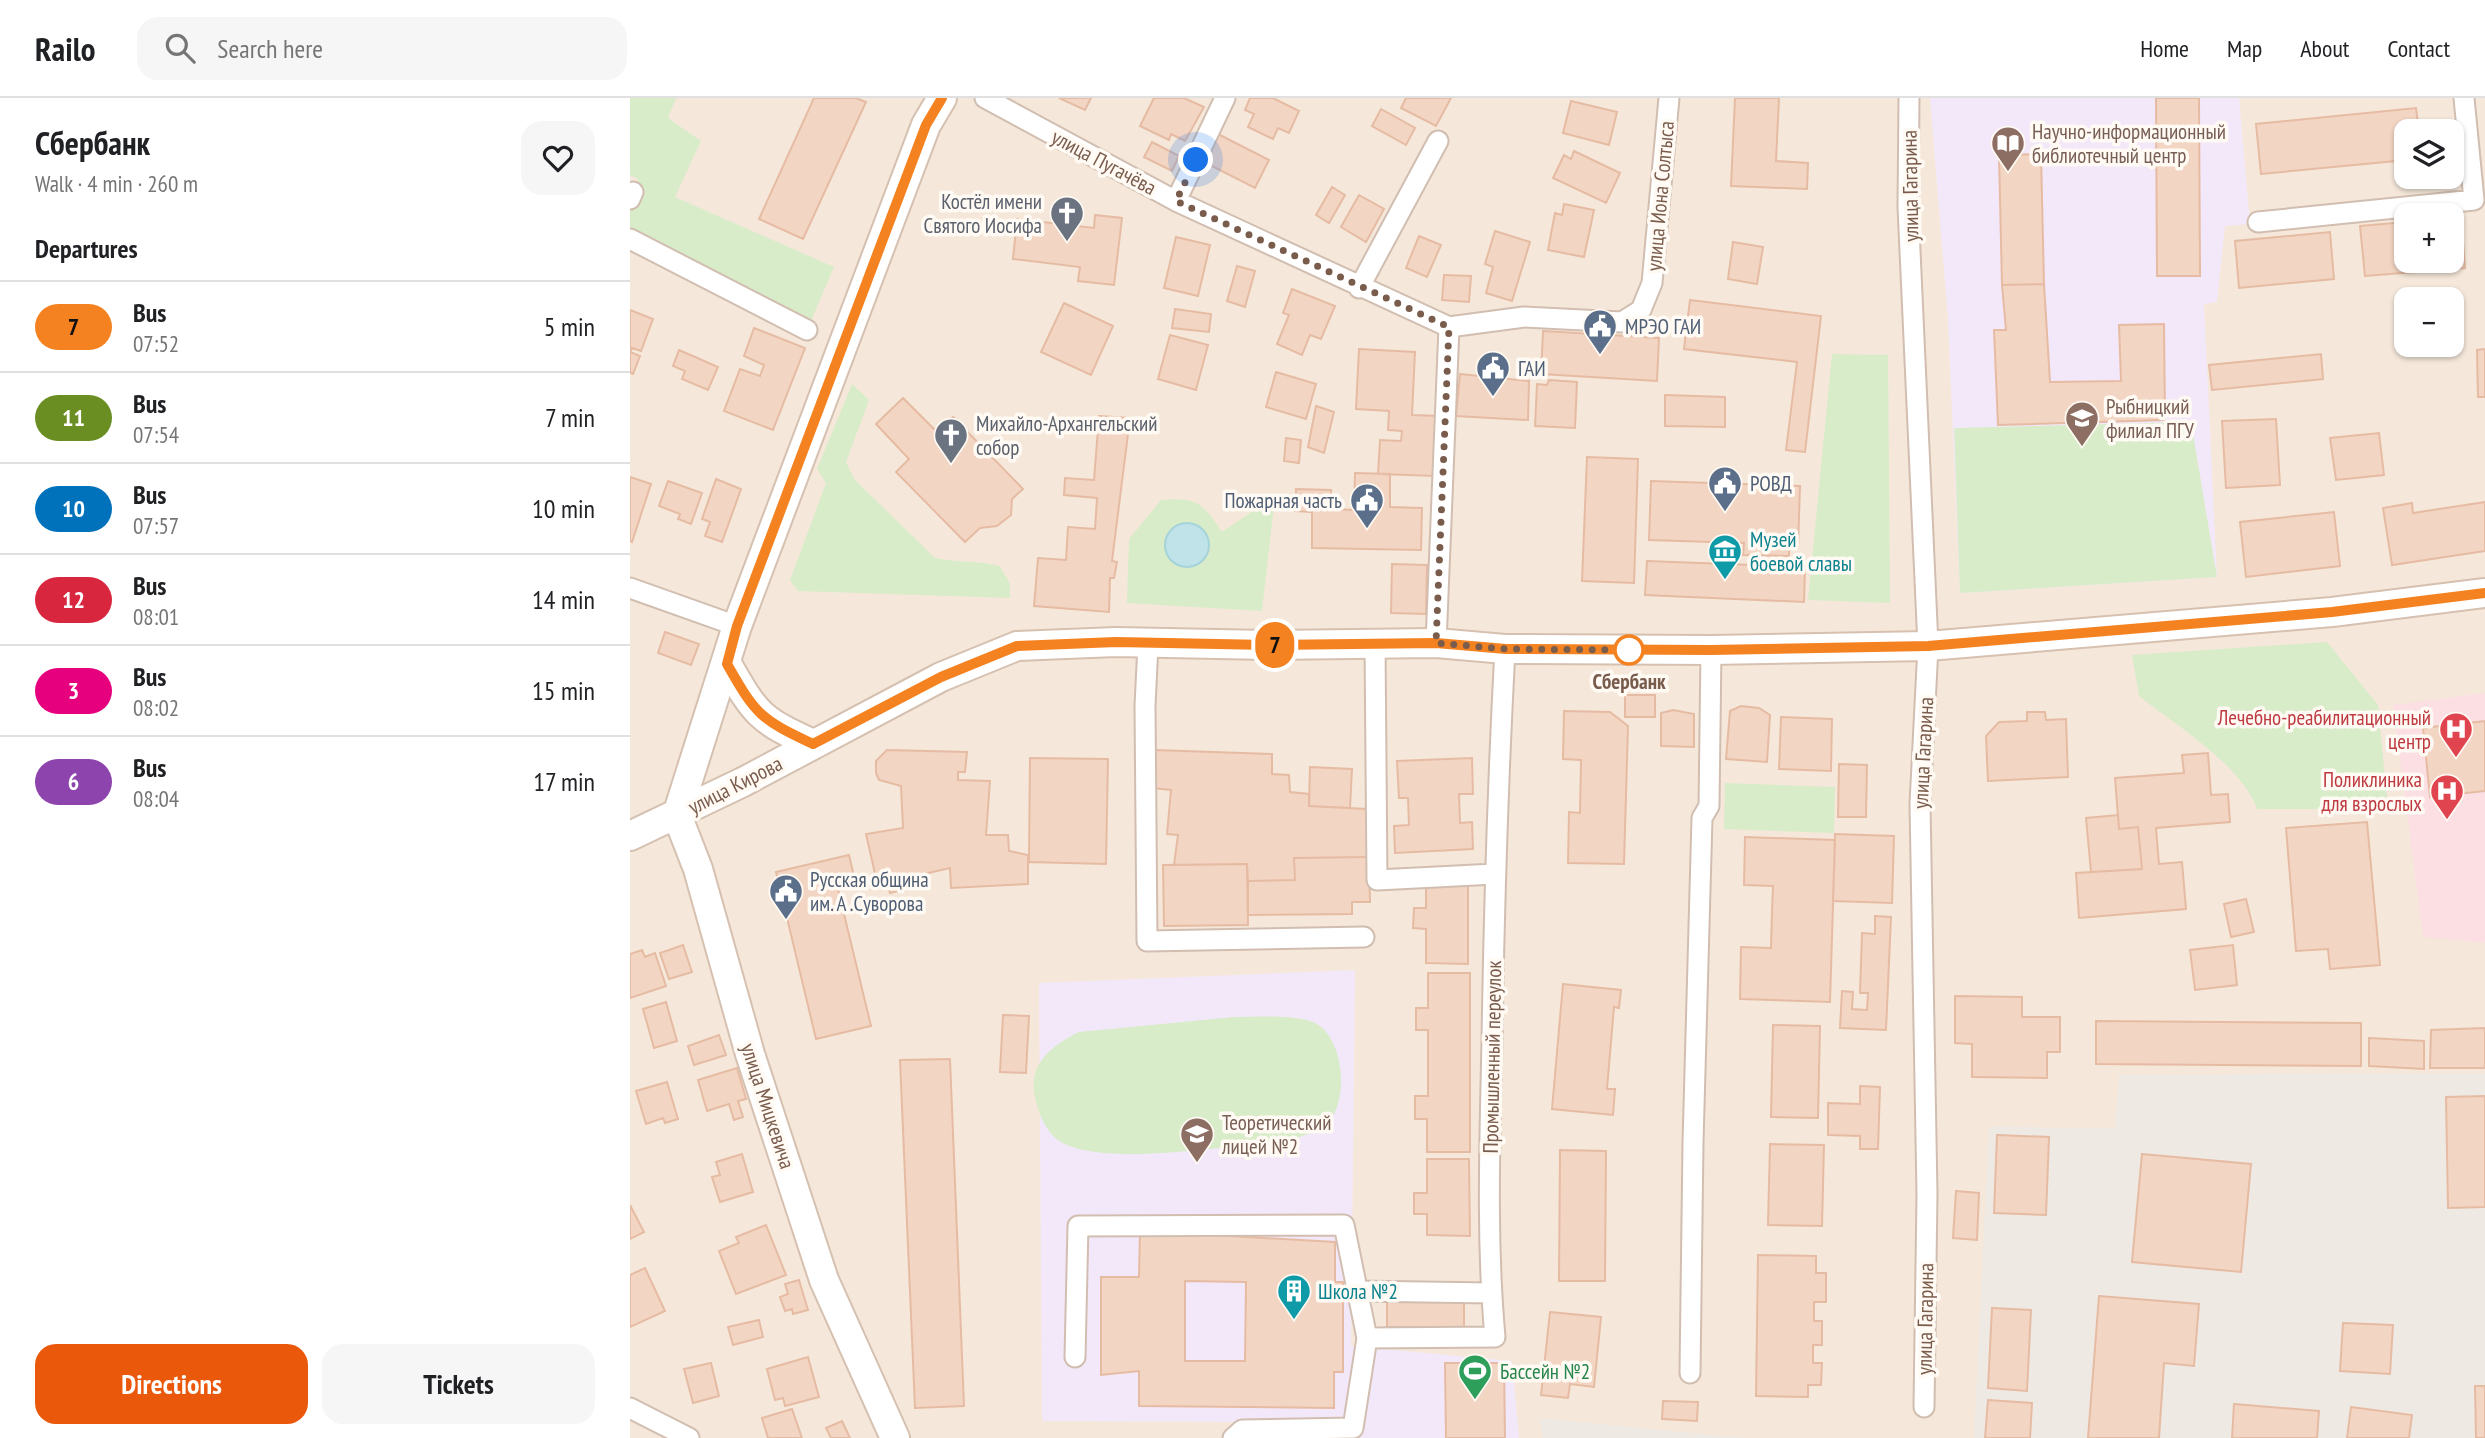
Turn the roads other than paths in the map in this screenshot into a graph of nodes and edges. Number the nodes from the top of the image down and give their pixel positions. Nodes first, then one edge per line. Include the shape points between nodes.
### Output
1 (942, 98) edge
2 (985, 98) edge
3 (1225, 98) edge
4 (1669, 98) edge
5 (1909, 98) edge
6 (2464, 98) edge
7 (1438, 141) dead end
8 (1176, 201) junction
9 (2258, 222) dead end
10 (630, 239) edge
11 (1359, 288) junction
12 (1449, 327) junction
13 (807, 330) dead end
14 (630, 588) edge
15 (2485, 593) edge
16 (737, 626) junction
17 (1436, 643) junction
18 (1148, 644) junction
19 (1375, 644) junction
20 (1928, 646) junction
21 (1506, 649) junction
22 (1711, 650) junction
23 (727, 664) junction
24 (813, 744) junction
25 (677, 815) junction
26 (630, 836) edge
27 (1495, 874) junction
28 (1363, 937) dead end
29 (1357, 1291) junction
30 (1491, 1293) junction
31 (1367, 1338) junction
32 (1075, 1357) dead end
33 (1690, 1373) dead end
34 (630, 1408) edge
35 (1924, 1408) dead end
36 (1238, 1434) edge
37 (689, 1438) edge
38 (895, 1438) edge

1 - 16 main road via 926,125
2 - 8 street, улица Пугачёва
3 - 8 street
4 - 12 street, улица Иона Солтыса via 1652,283 1641,310 1622,323 1524,317
5 - 20 street, улица Гагарина via 1908,207
6 - 9 street via 2474,200
7 - 11 street
8 - 11 street, улица Пугачёва
10 - 13 street
11 - 12 street, улица Пугачёва
12 - 17 street
14 - 16 street
15 - 20 main road, улица Кирова via 2332,612
16 - 23 main road
17 - 19 main road, улица Кирова
17 - 21 main road, улица Кирова
18 - 19 main road, улица Кирова
18 - 24 main road, улица Кирова via 1017,646 941,677
18 - 28 street via 1144,706 1147,941
19 - 27 street via 1377,880
20 - 22 main road, улица Кирова
20 - 35 street, улица Гагарина via 1920,804 1927,1194
21 - 22 main road, улица Кирова
21 - 27 street, Промышленный переулок
22 - 33 street via 1709,806 1702,818 1693,1116
23 - 24 main road via 751,707 769,723
23 - 25 main road
24 - 25 main road, улица Кирова
25 - 26 main road
25 - 38 main road, улица Мицкевича via 698,869 750,1054 824,1280
27 - 30 street, Промышленный переулок
29 - 30 street
29 - 31 street
29 - 32 street via 1344,1225 1078,1226
30 - 31 street, Промышленный переулок via 1495,1336
31 - 36 street via 1353,1429
34 - 37 street

